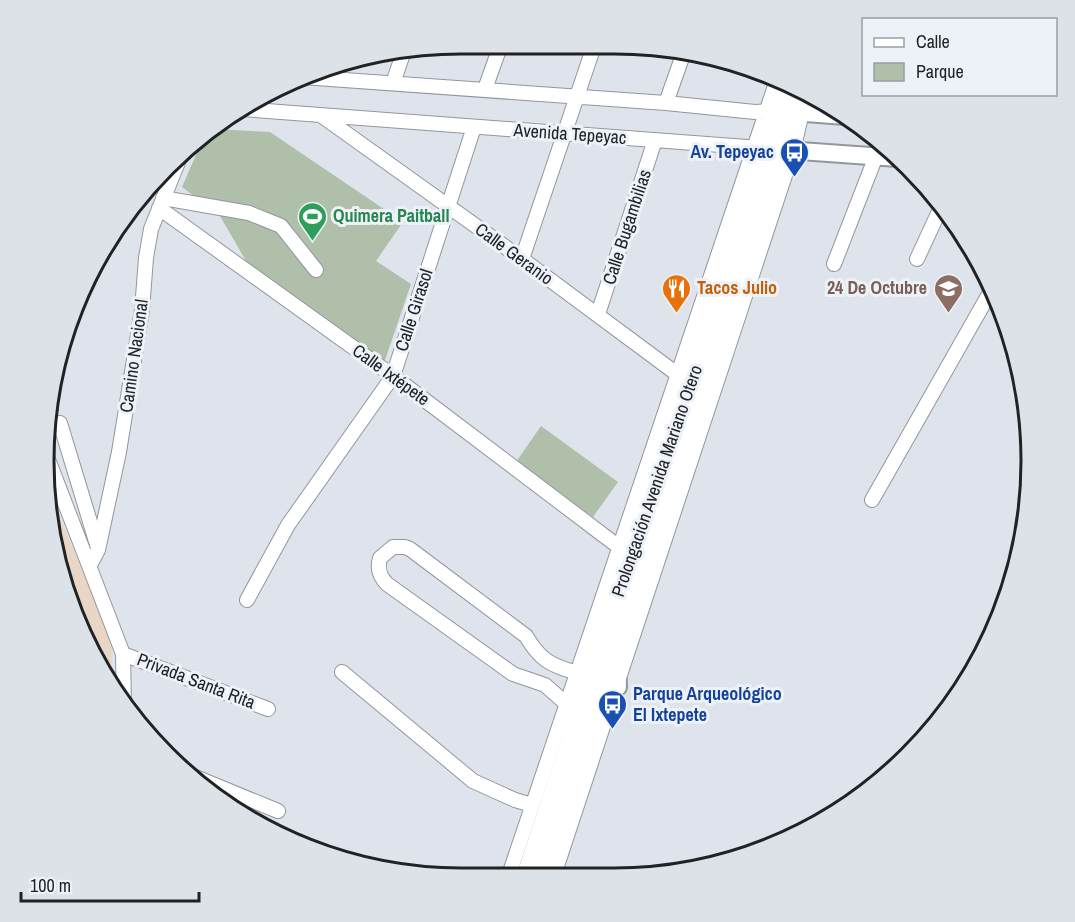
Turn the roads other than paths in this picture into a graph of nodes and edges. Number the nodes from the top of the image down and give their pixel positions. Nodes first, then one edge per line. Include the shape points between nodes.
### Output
1 (497, 54) edge
2 (591, 54) edge
3 (402, 58) edge
4 (681, 60) edge
5 (325, 78) edge
6 (393, 83) junction
7 (484, 89) junction
8 (786, 92) edge
9 (786, 92) edge
10 (577, 96) junction
11 (801, 100) edge
12 (666, 103) junction
13 (254, 111) edge
14 (785, 112) junction
15 (320, 115) junction
16 (827, 115) edge
17 (474, 127) junction
18 (564, 133) junction
19 (656, 140) junction
20 (774, 149) junction
21 (876, 156) junction
22 (884, 157) edge
23 (174, 172) edge
24 (161, 203) junction
25 (448, 206) junction
26 (938, 214) edge
27 (522, 259) junction
28 (917, 259) dead end
29 (834, 264) dead end
30 (316, 270) dead end
31 (987, 298) edge
32 (598, 314) junction
33 (677, 374) junction
34 (393, 376) junction
35 (60, 423) dead end
36 (55, 476) edge
37 (872, 500) dead end
38 (619, 547) junction
39 (98, 549) junction
40 (90, 565) junction
41 (247, 600) dead end
42 (610, 642) junction
43 (123, 654) junction
44 (342, 672) dead end
45 (577, 673) junction
46 (618, 687) junction
47 (124, 688) edge
48 (566, 705) junction
49 (268, 709) dead end
50 (214, 785) edge
51 (532, 805) junction
52 (278, 811) dead end
53 (511, 868) edge
54 (528, 868) edge
55 (542, 868) edge
56 (556, 868) edge

1 - 7 street
2 - 10 street
3 - 6 street
4 - 12 street
5 - 6 street
6 - 7 street
7 - 10 street
8 - 14 main road, Prolongación Avenida Mariano Otero
9 - 14 street
10 - 12 street
10 - 18 street
11 - 14 street, Prolongación Avenida Mariano Otero
12 - 14 street
13 - 15 street, Avenida Tepeyac
14 - 16 main road
14 - 20 main road, Prolongación Avenida Mariano Otero
14 - 20 street, Prolongación Avenida Mariano Otero
15 - 17 street, Avenida Tepeyac
15 - 25 street, Calle Geranio
17 - 18 street, Avenida Tepeyac
17 - 25 street, Calle Girasol
18 - 19 street, Avenida Tepeyac
18 - 27 street
19 - 20 street, Avenida Tepeyac
19 - 32 street, Calle Bugambilias
20 - 21 main road, Avenida Tepeyac
20 - 33 street, Prolongación Avenida Mariano Otero
20 - 42 main road, Prolongación Avenida Mariano Otero
20 - 46 street, Prolongación Avenida Mariano Otero
21 - 22 main road, Avenida Tepeyac
21 - 29 street
23 - 24 street, Camino Nacional
24 - 30 street via 249,213 281,226
24 - 34 street, Calle Ixtépete
24 - 39 street, Camino Nacional via 149,239 119,452
25 - 27 street, Calle Geranio
25 - 34 street, Calle Girasol
26 - 28 street
27 - 32 street, Calle Geranio
31 - 37 street
32 - 33 street, Calle Geranio
33 - 38 street, Prolongación Avenida Mariano Otero
34 - 38 street, Calle Ixtépete
34 - 41 street, Calle Girasol via 288,525
35 - 39 street
36 - 40 street
38 - 45 street, Prolongación Avenida Mariano Otero
39 - 40 street, Camino Nacional
40 - 43 street
42 - 45 main road
42 - 46 main road
42 - 54 main road, Prolongación Avenida Mariano Otero
42 - 55 main road, Prolongación Avenida Mariano Otero
43 - 47 street
43 - 49 street, Privada Santa Rita
44 - 51 street via 473,781
45 - 48 street, Prolongación Avenida Mariano Otero
45 - 48 street via 545,660 525,636 411,549 393,547 381,558 380,575 387,584 513,674 545,685
46 - 56 street, Prolongación Avenida Mariano Otero
48 - 51 street, Prolongación Avenida Mariano Otero
50 - 52 street
51 - 53 street, Prolongación Avenida Mariano Otero

